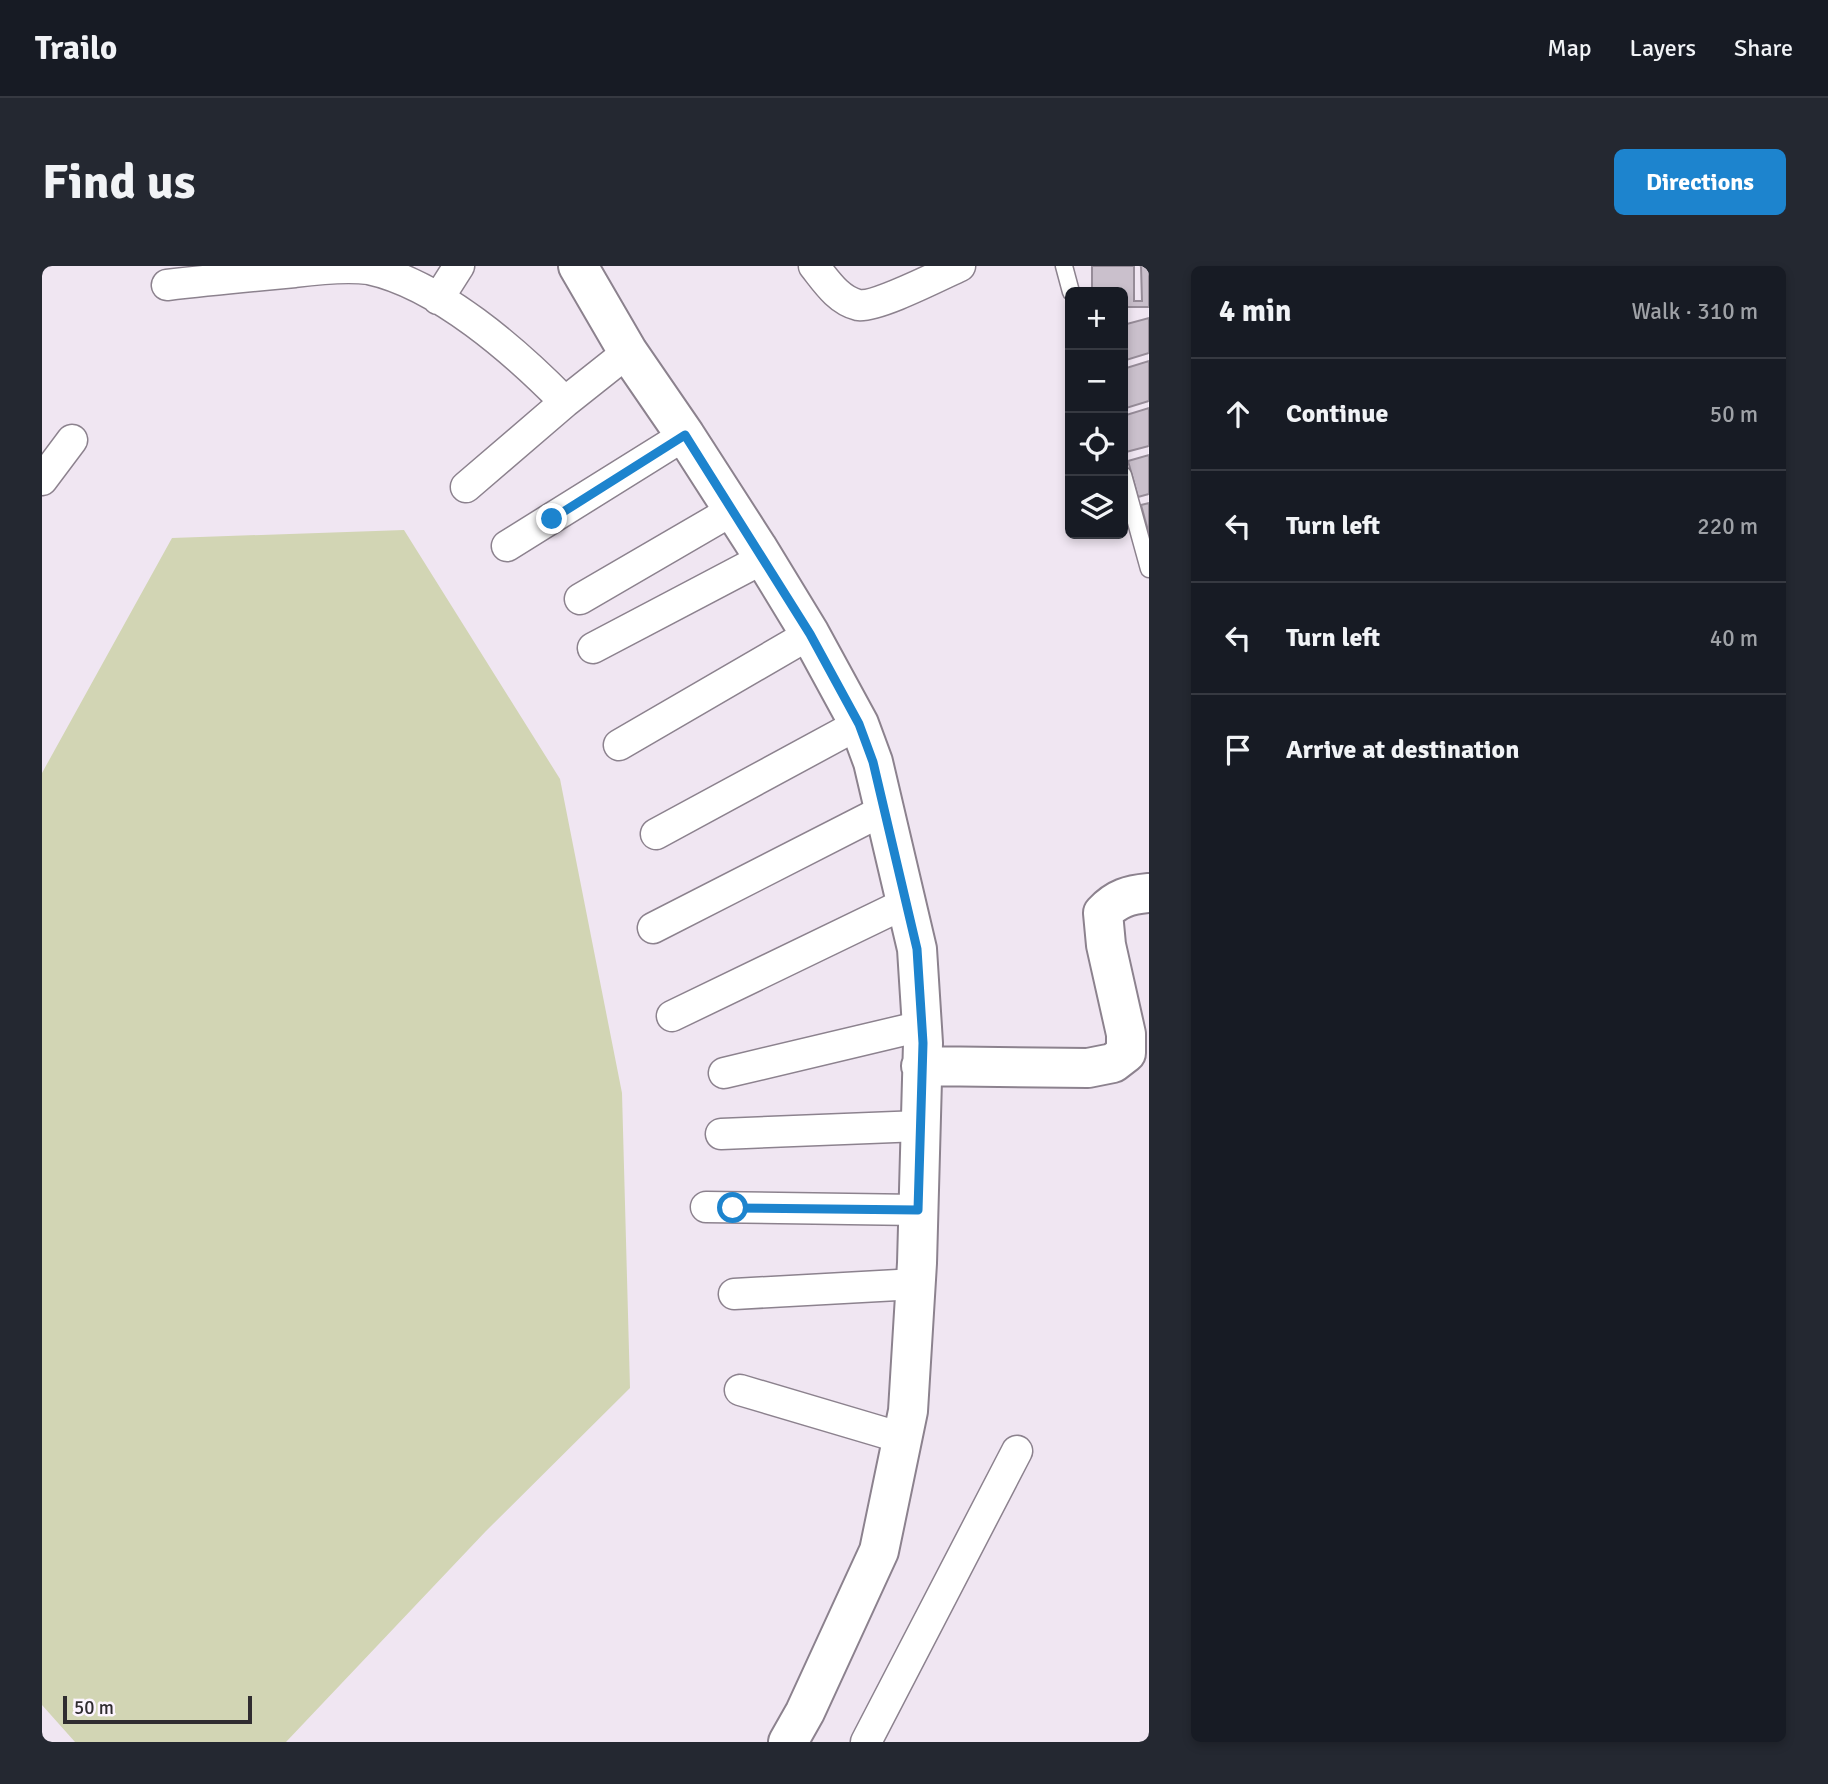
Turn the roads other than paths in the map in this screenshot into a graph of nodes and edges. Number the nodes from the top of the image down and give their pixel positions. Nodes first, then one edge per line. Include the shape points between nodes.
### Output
1 (459, 266) edge
2 (579, 266) edge
3 (814, 266) edge
4 (960, 266) edge
5 (1064, 266) edge
6 (297, 269) edge
7 (167, 285) dead end
8 (1070, 287) edge
9 (438, 299) junction
10 (628, 352) junction
11 (565, 402) junction
12 (685, 435) junction
13 (72, 440) dead end
14 (1123, 476) edge
15 (42, 480) edge
16 (466, 487) dead end
17 (733, 510) junction
18 (507, 547) dead end
19 (764, 558) junction
20 (1149, 569) edge
21 (580, 599) dead end
22 (810, 634) junction
23 (593, 648) dead end
24 (859, 724) junction
25 (619, 745) dead end
26 (884, 810) junction
27 (656, 834) dead end
28 (1149, 893) edge
29 (906, 902) junction
30 (653, 928) dead end
31 (672, 1016) dead end
32 (922, 1026) junction
33 (921, 1066) junction
34 (724, 1073) dead end
35 (920, 1126) junction
36 (721, 1134) dead end
37 (706, 1208) dead end
38 (918, 1210) junction
39 (916, 1284) junction
40 (734, 1294) dead end
41 (740, 1390) dead end
42 (902, 1438) junction
43 (1017, 1451) dead end
44 (789, 1742) edge
45 (866, 1742) edge

1 - 9 street
2 - 10 street
3 - 4 street via 836,294 860,305
5 - 8 lane
6 - 7 street
6 - 9 street via 368,269
9 - 11 street via 498,339
10 - 11 street
10 - 12 street
11 - 16 street
12 - 17 street
12 - 18 street
13 - 15 street
14 - 20 lane
17 - 19 street
17 - 21 street
19 - 22 street
19 - 23 street
22 - 24 street
22 - 25 street
24 - 26 street
24 - 27 street
26 - 29 street
26 - 30 street
28 - 33 street via 1114,901 1103,913 1126,1034 1126,1053 1113,1063 1088,1068
29 - 31 street
29 - 32 street via 917,949
32 - 33 street
32 - 34 street
33 - 35 street
35 - 36 street
35 - 38 street
37 - 38 street
38 - 39 street
39 - 40 street
39 - 42 street via 908,1411
41 - 42 street
42 - 44 street via 879,1551
43 - 45 street

